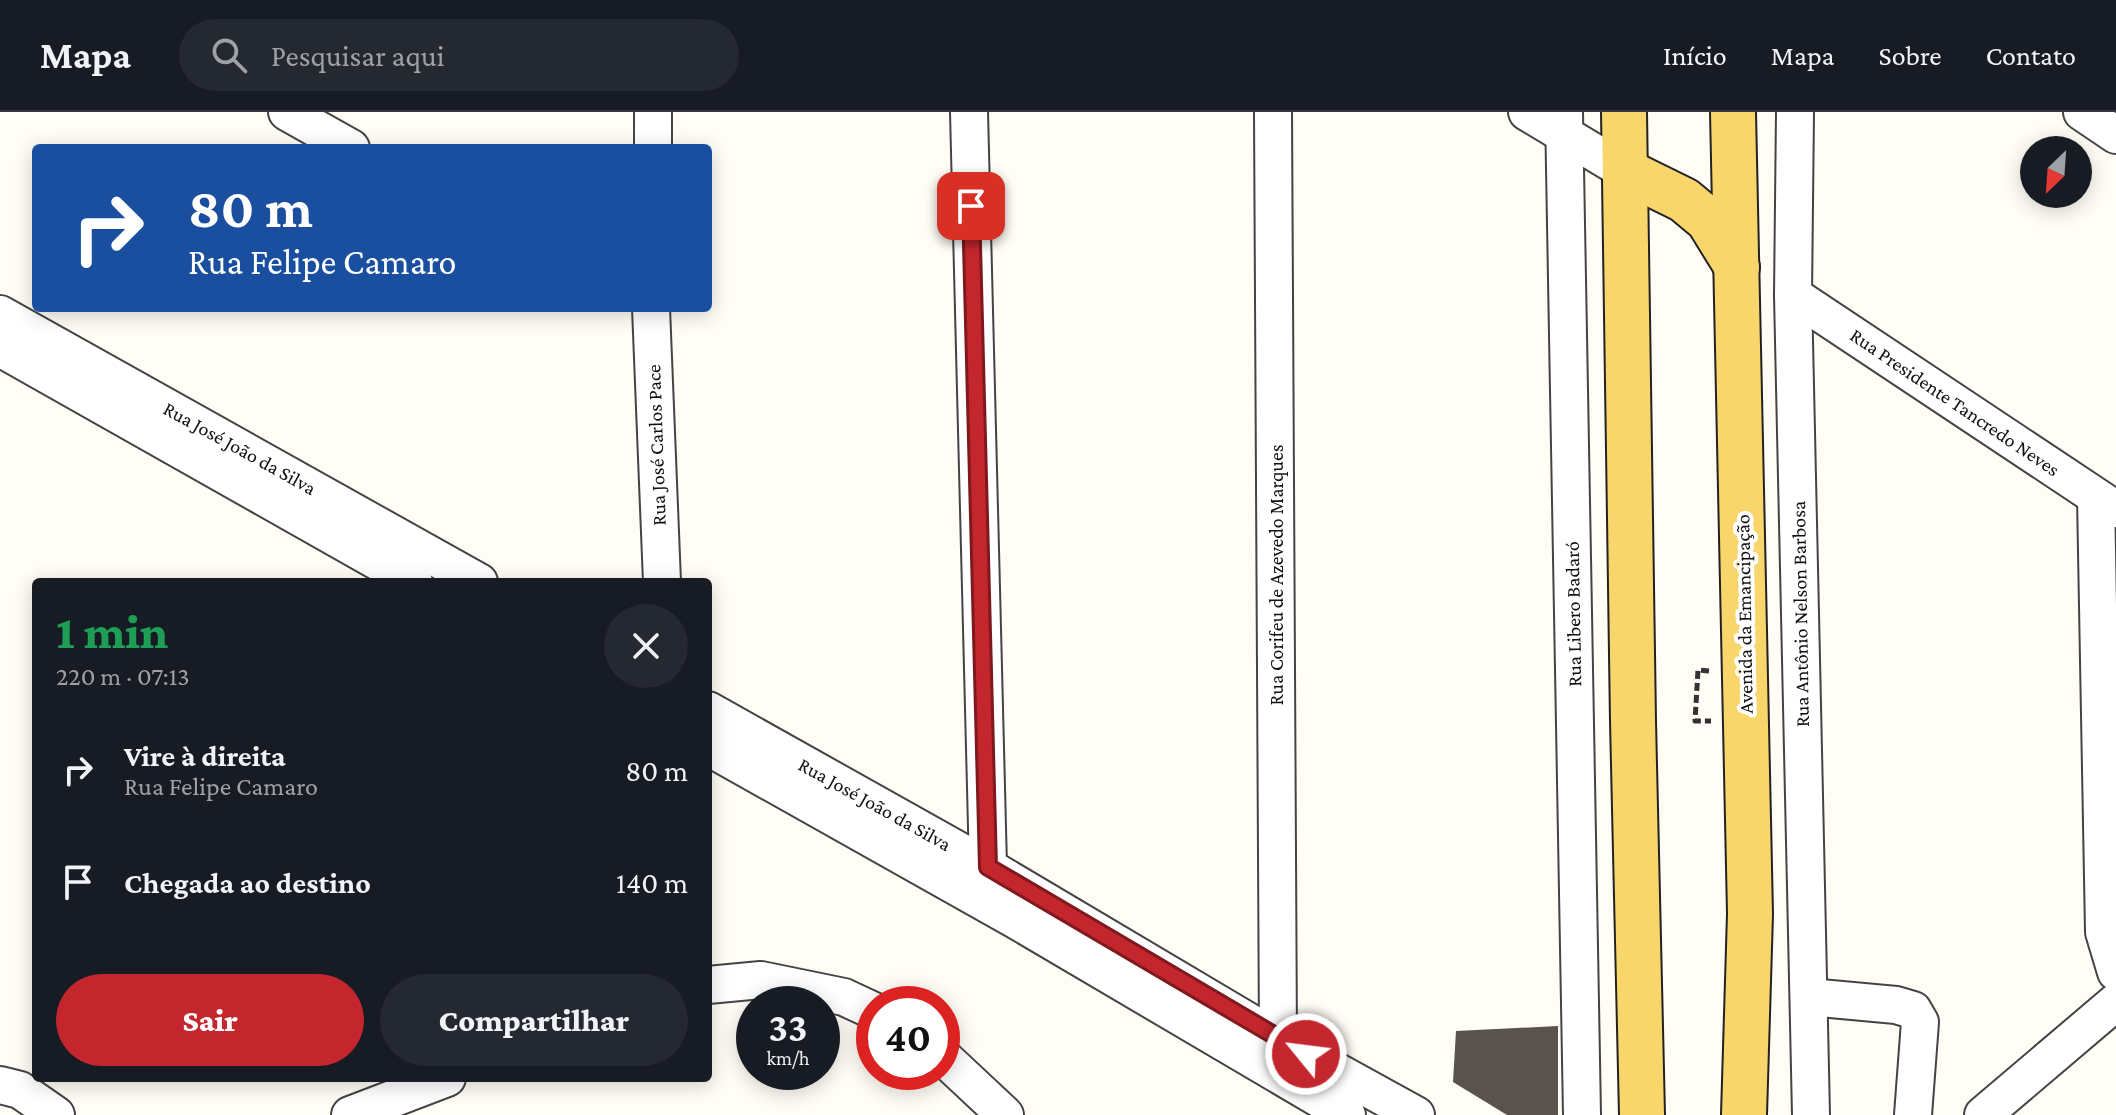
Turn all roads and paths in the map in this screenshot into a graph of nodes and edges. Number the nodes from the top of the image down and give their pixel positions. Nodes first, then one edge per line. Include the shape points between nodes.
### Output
1 (287, 112) edge
2 (653, 112) edge
3 (969, 112) edge
4 (1273, 112) edge
5 (1527, 112) edge
6 (1624, 112) edge
7 (1733, 112) edge
8 (1795, 112) edge
9 (2082, 112) edge
10 (1565, 124) edge
11 (2116, 135) edge
12 (344, 144) edge
13 (653, 144) edge
14 (1625, 171) junction
15 (1737, 267) junction
16 (1793, 295) junction
17 (646, 312) edge
18 (0, 314) edge
19 (0, 348) edge
20 (2106, 503) edge
21 (407, 578) edge
22 (472, 578) edge
23 (662, 578) edge
24 (712, 712) edge
25 (712, 749) edge
26 (988, 867) junction
27 (2116, 972) edge
28 (712, 985) edge
29 (1809, 997) junction
30 (2116, 1002) edge
31 (856, 1003) edge
32 (1278, 1039) junction
33 (960, 1073) edge
34 (437, 1082) edge
35 (0, 1085) edge
36 (1639, 1103) edge
37 (56, 1115) edge
38 (350, 1115) edge
39 (1005, 1115) edge
40 (1347, 1115) edge
41 (1416, 1115) edge
42 (1582, 1115) edge
43 (1744, 1115) edge
44 (1811, 1115) edge
45 (1913, 1115) edge
46 (1983, 1115) edge

1 - 12 street
2 - 13 street
3 - 26 street
4 - 32 street, Rua Corifeu de Azevedo Marques
5 - 10 street
6 - 14 main road
7 - 15 main road, Avenida da Emancipação
8 - 16 street, Rua Antônio Nelson Barbosa
9 - 11 street
10 - 14 street
10 - 42 street, Rua Libero Badaró
14 - 15 main road via 1684,200 1708,220
14 - 36 main road
15 - 43 main road, Avenida da Emancipação via 1750,914
16 - 20 street, Rua Presidente Tancredo Neves
16 - 29 street, Rua Antônio Nelson Barbosa
17 - 23 street, Rua José Carlos Pace
18 - 22 street, Rua José João da Silva
19 - 21 street, Rua José João da Silva
20 - 27 street via 2104,932
24 - 26 street, Rua José João da Silva
25 - 40 street, Rua José João da Silva
26 - 32 street, Rua José João da Silva
28 - 31 street via 761,980
29 - 44 street, Rua Antônio Nelson Barbosa
29 - 45 street via 1913,1010 1920,1022
30 - 46 street
32 - 41 street, Rua José João da Silva
33 - 39 street
34 - 38 street
35 - 37 street via 20,1090

